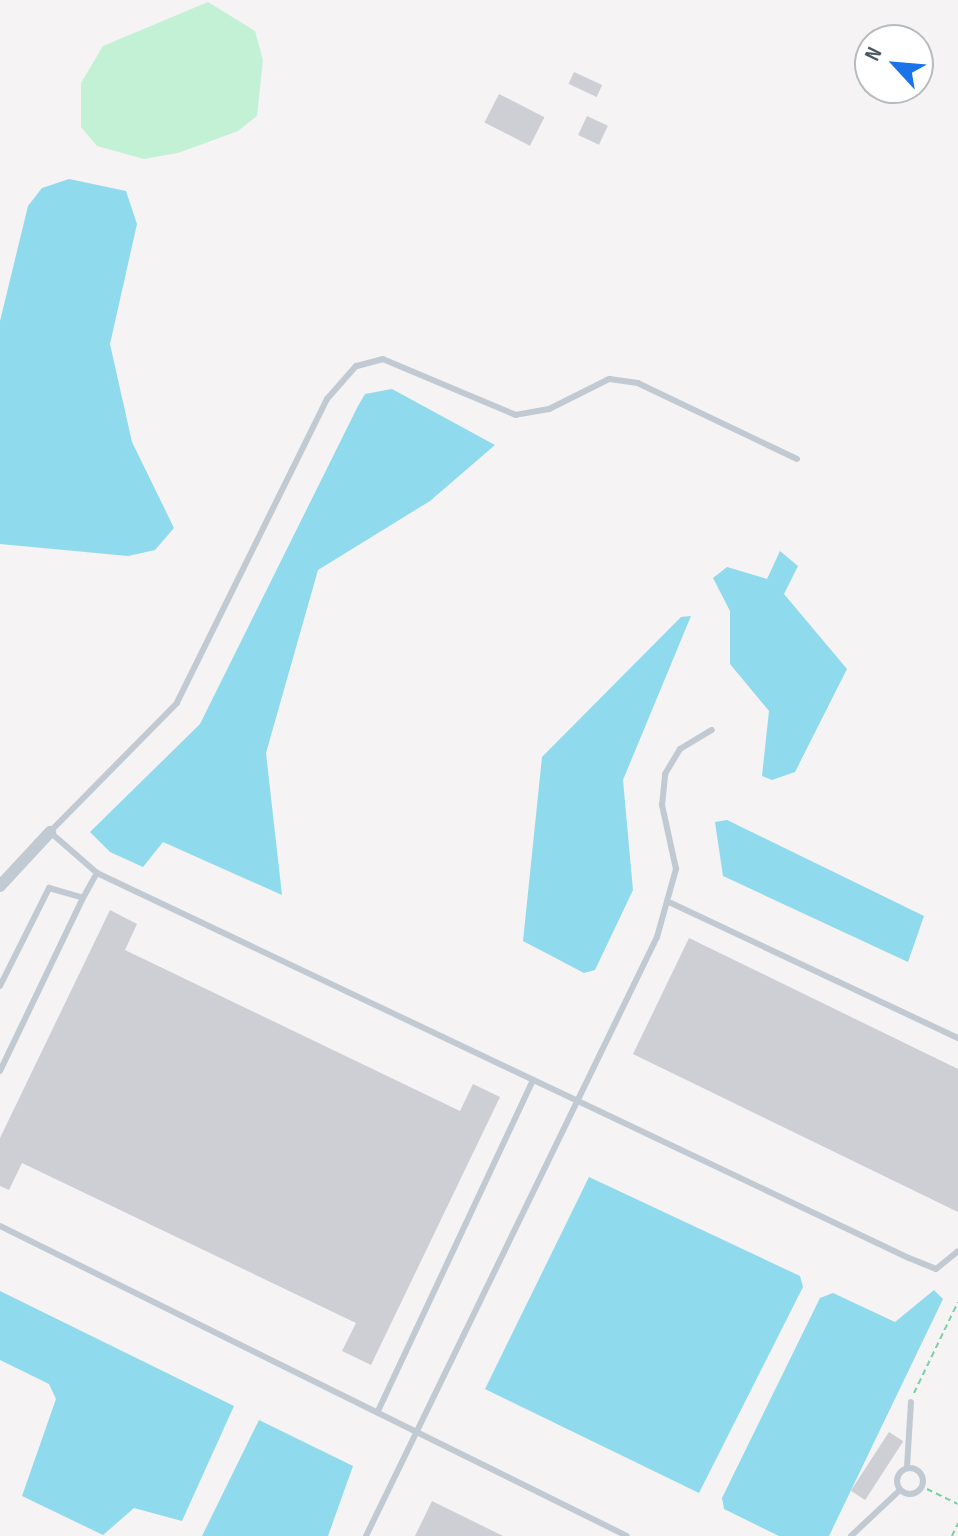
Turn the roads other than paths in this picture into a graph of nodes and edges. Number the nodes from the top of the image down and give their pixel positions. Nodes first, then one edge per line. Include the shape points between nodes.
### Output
1 (797, 459) dead end
2 (712, 730) dead end
3 (50, 832) junction
4 (97, 873) junction
5 (0, 886) edge
6 (83, 898) junction
7 (671, 903) junction
8 (0, 986) edge
9 (958, 1038) edge
10 (0, 1071) edge
11 (532, 1082) junction
12 (576, 1104) junction
13 (0, 1226) edge
14 (958, 1251) edge
15 (911, 1402) road end
16 (378, 1411) junction
17 (419, 1431) junction
18 (907, 1467) junction
19 (900, 1490) junction
20 (366, 1536) edge
21 (627, 1536) edge
22 (851, 1536) edge

1 - 3 lane via 638,383 609,379 549,409 516,415 383,359 356,366 327,399 177,703
2 - 7 lane via 680,749 665,774 662,805 676,869
3 - 4 lane
3 - 5 street
4 - 6 lane
4 - 11 lane
6 - 8 lane via 49,888
6 - 10 lane
7 - 9 lane
7 - 12 lane
11 - 12 lane
11 - 16 lane
12 - 14 lane via 936,1269
12 - 17 lane
13 - 16 lane
15 - 18 lane
16 - 17 lane
17 - 20 lane
17 - 21 lane
18 - 19 lane via 897,1476
18 - 19 lane via 920,1472 923,1484 915,1494
19 - 22 lane

